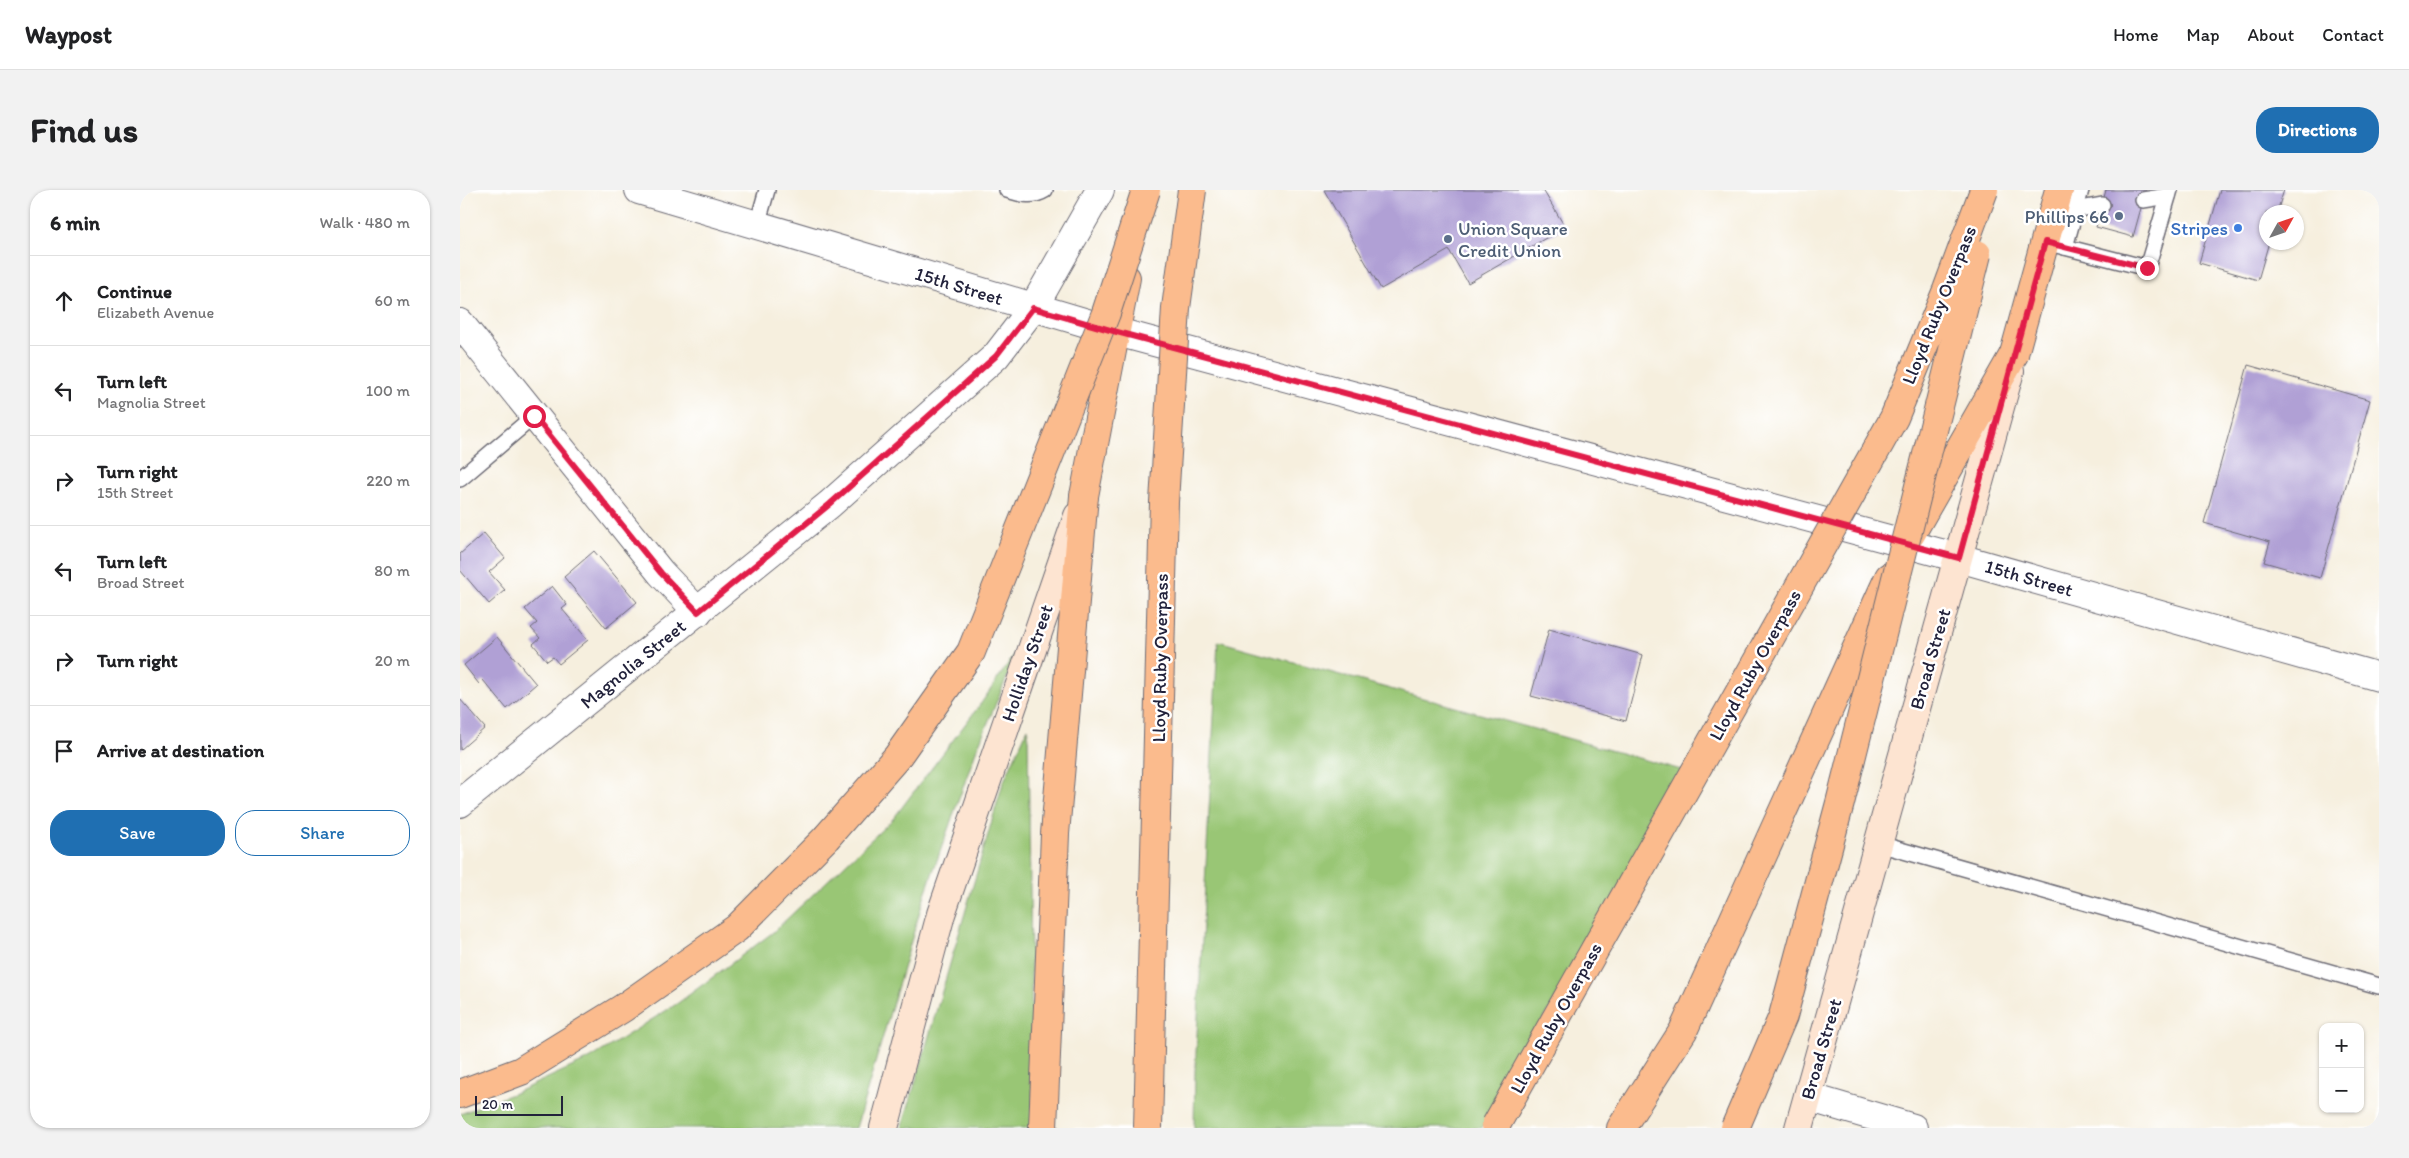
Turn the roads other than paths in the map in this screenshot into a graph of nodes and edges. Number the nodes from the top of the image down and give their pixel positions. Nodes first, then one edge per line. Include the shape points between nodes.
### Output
1 (639, 190) edge
2 (767, 190) edge
3 (1007, 190) edge
4 (1045, 190) edge
5 (1100, 190) edge
6 (1141, 190) edge
7 (1146, 190) edge
8 (1192, 190) edge
9 (1984, 190) edge
10 (1993, 190) edge
11 (2081, 190) edge
12 (2169, 193) edge
13 (2143, 200) dead end
14 (2063, 202) edge
15 (2102, 205) dead end
16 (757, 225) junction
17 (2055, 245) junction
18 (1033, 308) junction
19 (460, 323) edge
20 (1117, 332) junction
21 (2014, 354) junction
22 (534, 416) junction
23 (460, 479) edge
24 (1084, 496) junction
25 (1905, 544) junction
26 (1959, 558) junction
27 (698, 612) junction
28 (2379, 677) edge
29 (460, 803) edge
30 (1879, 844) junction
31 (2379, 986) edge
32 (460, 1094) edge
33 (1808, 1097) junction
34 (1495, 1126) edge
35 (884, 1128) edge
36 (1043, 1128) edge
37 (1148, 1128) edge
38 (1621, 1128) edge
39 (1735, 1128) edge
40 (1799, 1128) edge
41 (1914, 1128) edge

1 - 16 street, 15th Street
2 - 16 lane
3 - 4 lane via 1026,195
5 - 18 street, Magnolia Street
6 - 20 main road, Holliday Street
7 - 32 main road, bridge via 1106,314 971,652 897,757 826,838 737,928 622,1008 521,1070
8 - 37 main road, Lloyd Ruby Overpass, bridge via 1176,308 1164,502
9 - 34 main road, Lloyd Ruby Overpass, bridge via 1894,418
10 - 39 main road, bridge via 1840,803 1783,1016
11 - 14 lane
12 - 13 lane
12 - 17 lane via 2147,268
14 - 15 lane
14 - 17 main road, Broad Street
16 - 18 street, 15th Street
17 - 21 main road, Broad Street
18 - 20 street, 15th Street
18 - 27 street, Magnolia Street via 996,356 830,504
19 - 22 street
20 - 24 main road, Holliday Street
20 - 25 street, 15th Street
21 - 25 main road
21 - 26 main road, Broad Street
22 - 23 lane
22 - 27 street via 661,573
24 - 35 main road, Holliday Street via 941,914
24 - 36 main road via 1055,834
25 - 26 street, 15th Street
25 - 38 main road via 1683,1031
26 - 28 street, 15th Street
26 - 30 main road, Broad Street
27 - 29 street, Magnolia Street
30 - 31 lane
30 - 33 main road, Broad Street
33 - 40 main road, Broad Street
33 - 41 street

